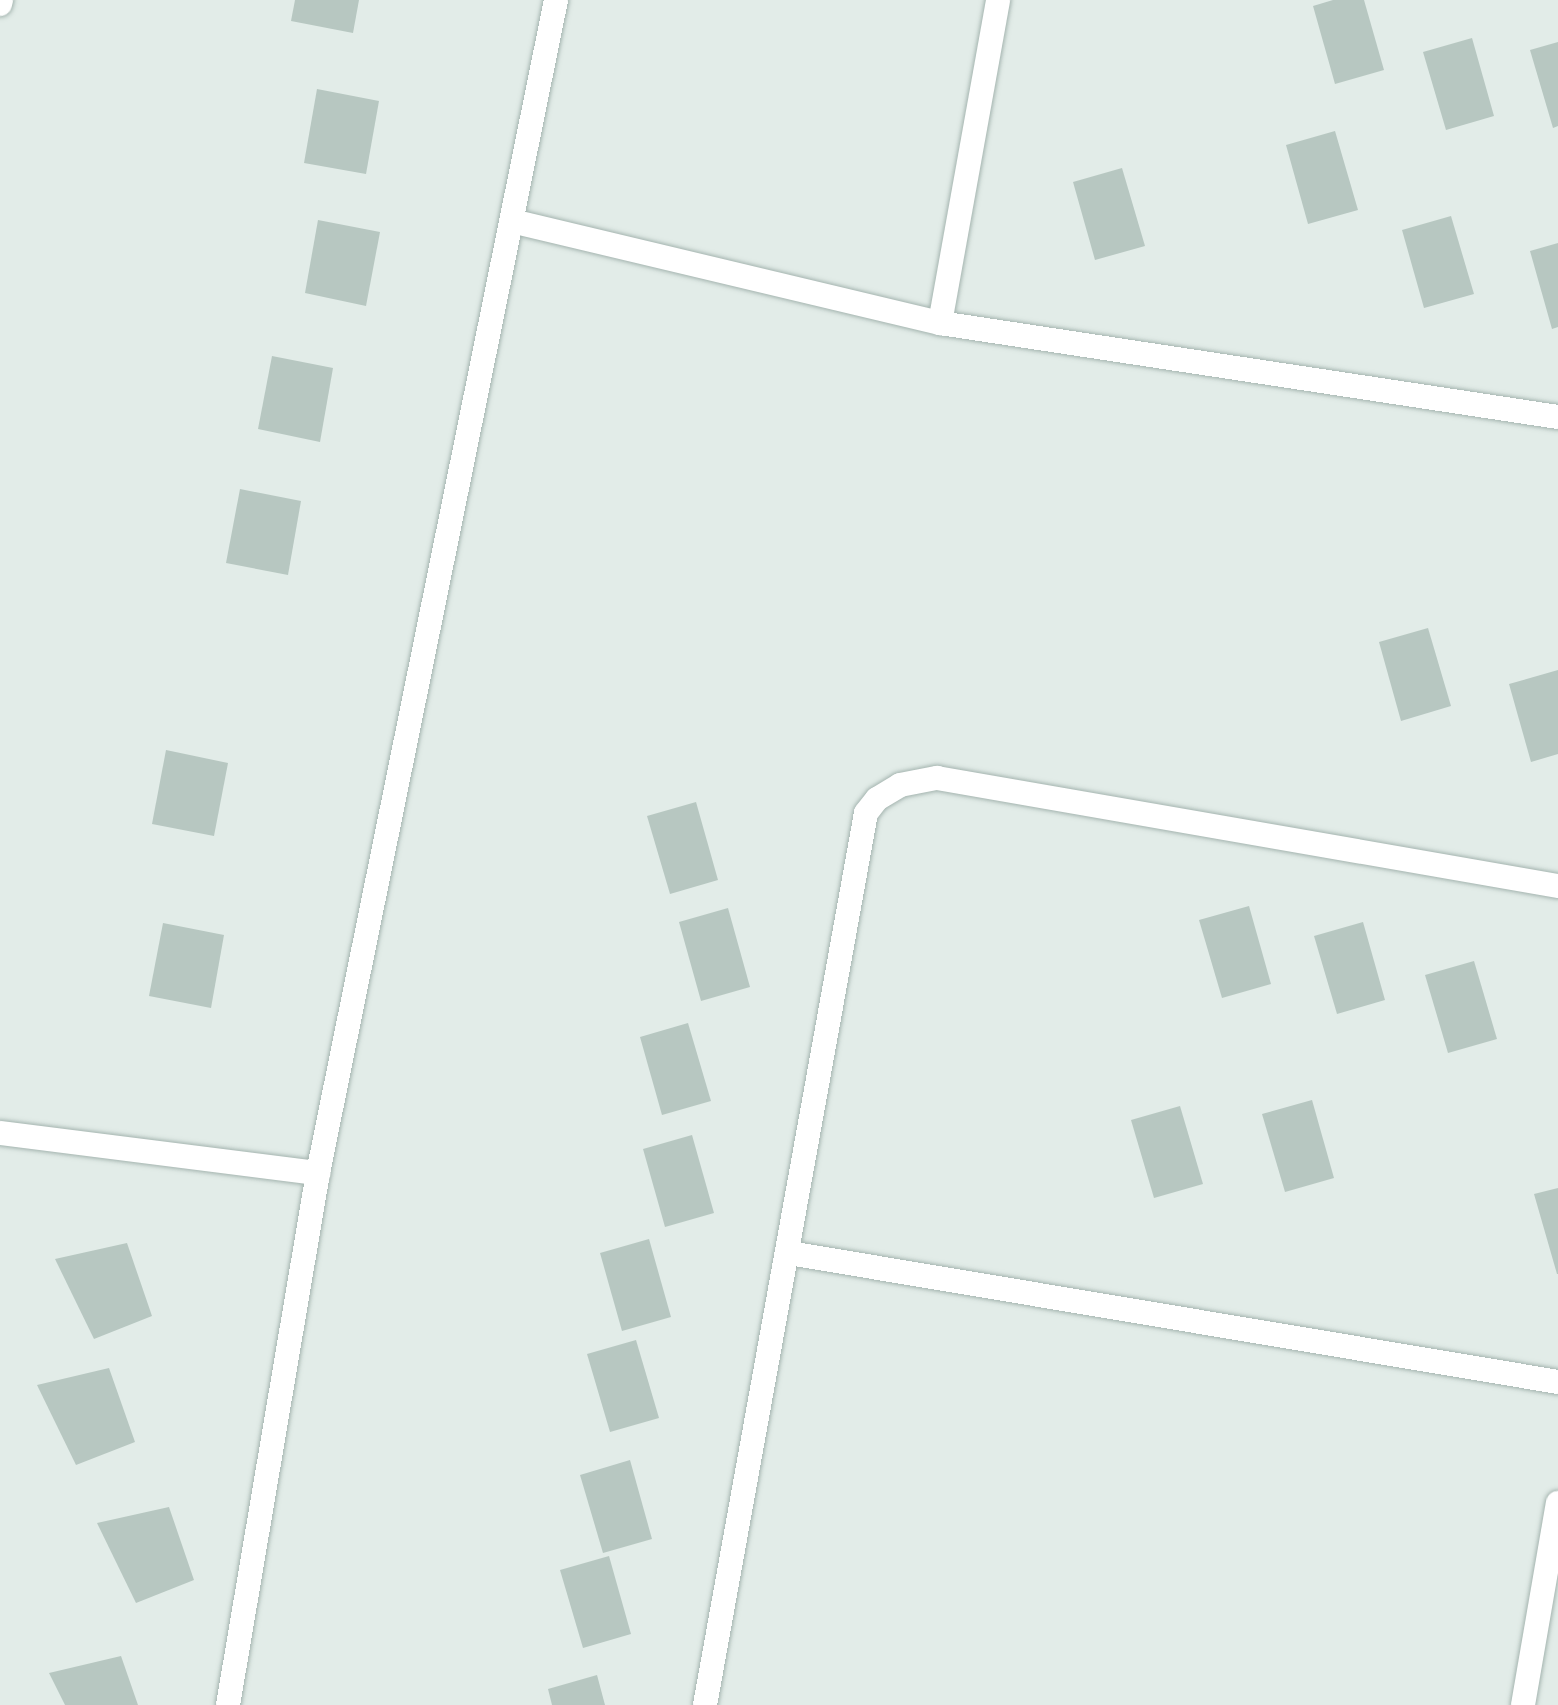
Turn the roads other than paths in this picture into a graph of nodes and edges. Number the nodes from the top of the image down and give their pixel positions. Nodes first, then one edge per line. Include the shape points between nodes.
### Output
1 (556, 0) edge
2 (998, 0) edge
3 (516, 222) junction
4 (940, 323) junction
5 (1558, 417) edge
6 (1558, 886) edge
7 (0, 1133) edge
8 (318, 1173) junction
9 (789, 1253) junction
10 (1558, 1382) edge
11 (1558, 1503) edge
12 (228, 1705) edge
13 (705, 1705) edge
14 (1523, 1705) edge

1 - 3 street
2 - 4 street
3 - 4 street
3 - 8 street
4 - 5 street
6 - 9 street via 937,778 888,791 866,813
7 - 8 street
8 - 12 street
9 - 10 street
9 - 13 street
11 - 14 street

